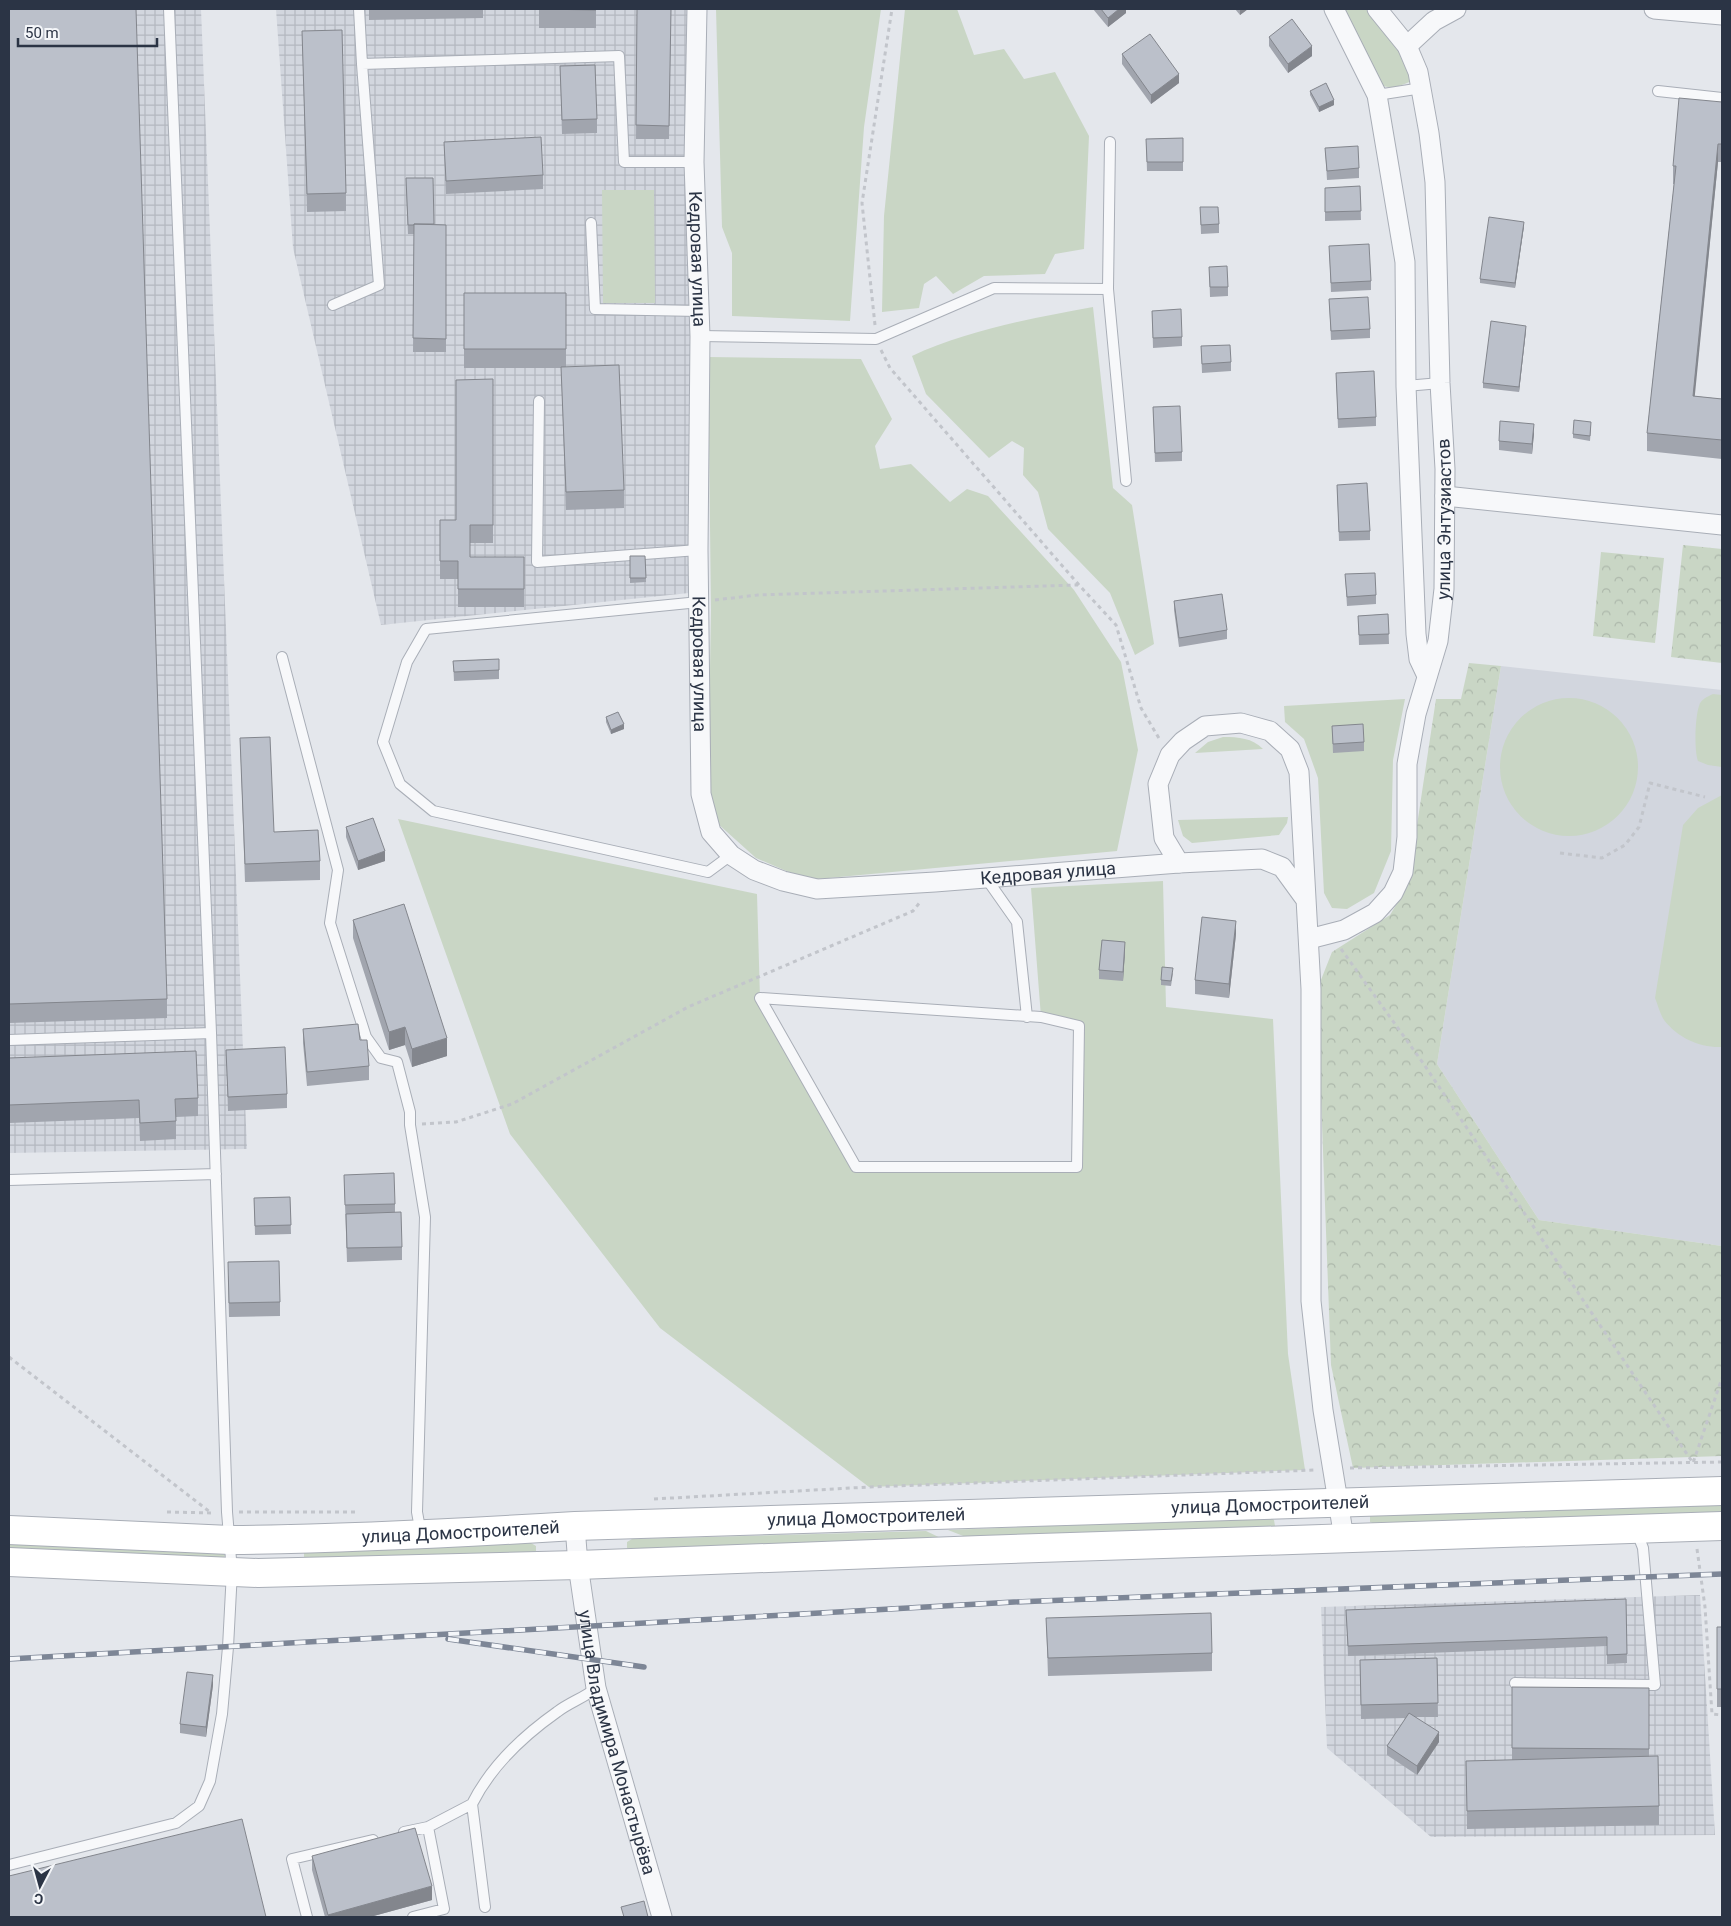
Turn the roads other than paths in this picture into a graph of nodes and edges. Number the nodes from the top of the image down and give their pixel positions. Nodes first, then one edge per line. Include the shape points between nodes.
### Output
1 (169, 9) edge
2 (359, 9) edge
3 (697, 9) edge
4 (1334, 9) edge
5 (1377, 9) edge
6 (1456, 9) edge
7 (1654, 9) edge
8 (1722, 15) edge
9 (1406, 46) junction
10 (362, 64) junction
11 (1422, 88) junction
12 (1658, 91) dead end
13 (1377, 95) junction
14 (1722, 98) edge
15 (1110, 142) dead end
16 (694, 162) junction
17 (590, 223) dead end
18 (1108, 289) junction
19 (334, 305) dead end
20 (699, 311) junction
21 (700, 336) junction
22 (1440, 383) junction
23 (1406, 386) junction
24 (539, 401) dead end
25 (1126, 481) dead end
26 (1445, 496) junction
27 (1722, 525) edge
28 (698, 550) junction
29 (699, 602) junction
30 (282, 657) dead end
31 (1427, 676) junction
32 (731, 855) junction
33 (1179, 864) junction
34 (986, 878) junction
35 (1306, 900) junction
36 (1309, 939) junction
37 (1027, 1017) junction
38 (211, 1033) junction
39 (9, 1040) edge
40 (216, 1174) junction
41 (9, 1180) edge
42 (1722, 1491) edge
43 (1339, 1503) junction
44 (575, 1526) junction
45 (1722, 1526) edge
46 (1636, 1529) junction
47 (9, 1530) edge
48 (421, 1535) junction
49 (1344, 1538) junction
50 (230, 1540) junction
51 (9, 1562) edge
52 (578, 1565) junction
53 (232, 1571) junction
54 (1515, 1683) dead end
55 (596, 1688) junction
56 (472, 1804) junction
57 (428, 1827) junction
58 (9, 1865) edge
59 (484, 1907) dead end
60 (306, 1917) edge
61 (413, 1917) edge
62 (662, 1917) edge

1 - 38 lane
2 - 10 lane
3 - 16 street, Кедровая улица
4 - 13 street
5 - 9 street, улица Энтузиастов
6 - 9 street via 1434,21
7 - 8 street
9 - 11 street, улица Энтузиастов
10 - 16 lane via 619,56 624,162
10 - 19 lane via 379,285
11 - 13 lane
11 - 22 street, улица Энтузиастов via 1435,182
12 - 14 lane
13 - 23 street via 1405,262
15 - 18 lane
16 - 20 street, Кедровая улица
17 - 20 lane via 595,309
18 - 21 lane via 994,288 876,339
18 - 25 lane
20 - 21 street, Кедровая улица
21 - 28 street, Кедровая улица
22 - 23 lane
22 - 26 street, улица Энтузиастов
23 - 31 street via 1416,634 1419,659
24 - 28 lane via 538,562
26 - 27 street
26 - 31 street, улица Энтузиастов via 1444,589 1438,641
28 - 29 street, Кедровая улица
29 - 32 street, Кедровая улица via 702,794 711,832
29 - 32 lane via 426,629 407,662 383,742 400,784 433,811 708,872
30 - 48 lane via 338,870 330,922 366,1036 381,1058 397,1062 410,1112 425,1217 417,1512
31 - 36 street, улица Энтузиастов via 1407,764 1407,837 1403,872 1394,893 1374,913 1344,930
32 - 34 street, Кедровая улица via 754,870 817,889
33 - 34 street, Кедровая улица
33 - 35 street, Кедровая улица via 1262,859 1282,867
33 - 35 street via 1164,838 1158,784 1170,755 1205,726 1241,723 1270,731 1290,750 1299,772
34 - 37 lane via 1017,922
35 - 36 street
36 - 43 street via 1310,1301 1323,1410
37 - 37 lane via 1079,1026 1077,1167 856,1167 760,998
38 - 39 lane
38 - 40 lane
40 - 41 lane
40 - 50 lane
42 - 43 main road, улица Домостроителей
43 - 44 main road, улица Домостроителей
43 - 49 street
44 - 48 main road, улица Домостроителей
44 - 52 street, улица Владимира Монастырёва
45 - 46 main road, улица Домостроителей
46 - 49 main road, улица Домостроителей
46 - 54 lane via 1643,1548 1655,1684
47 - 50 main road, улица Домостроителей
48 - 50 main road, улица Домостроителей
49 - 52 main road, улица Домостроителей
50 - 53 lane
51 - 53 main road, улица Домостроителей
52 - 53 main road, улица Домостроителей
52 - 55 street, улица Владимира Монастырёва
53 - 58 lane via 222,1714 210,1781 199,1806 176,1822
55 - 56 lane via 558,1710 522,1739 491,1772
55 - 62 street, улица Владимира Монастырёва
56 - 57 lane
56 - 59 lane
57 - 60 lane via 292,1860
57 - 61 lane via 444,1910

